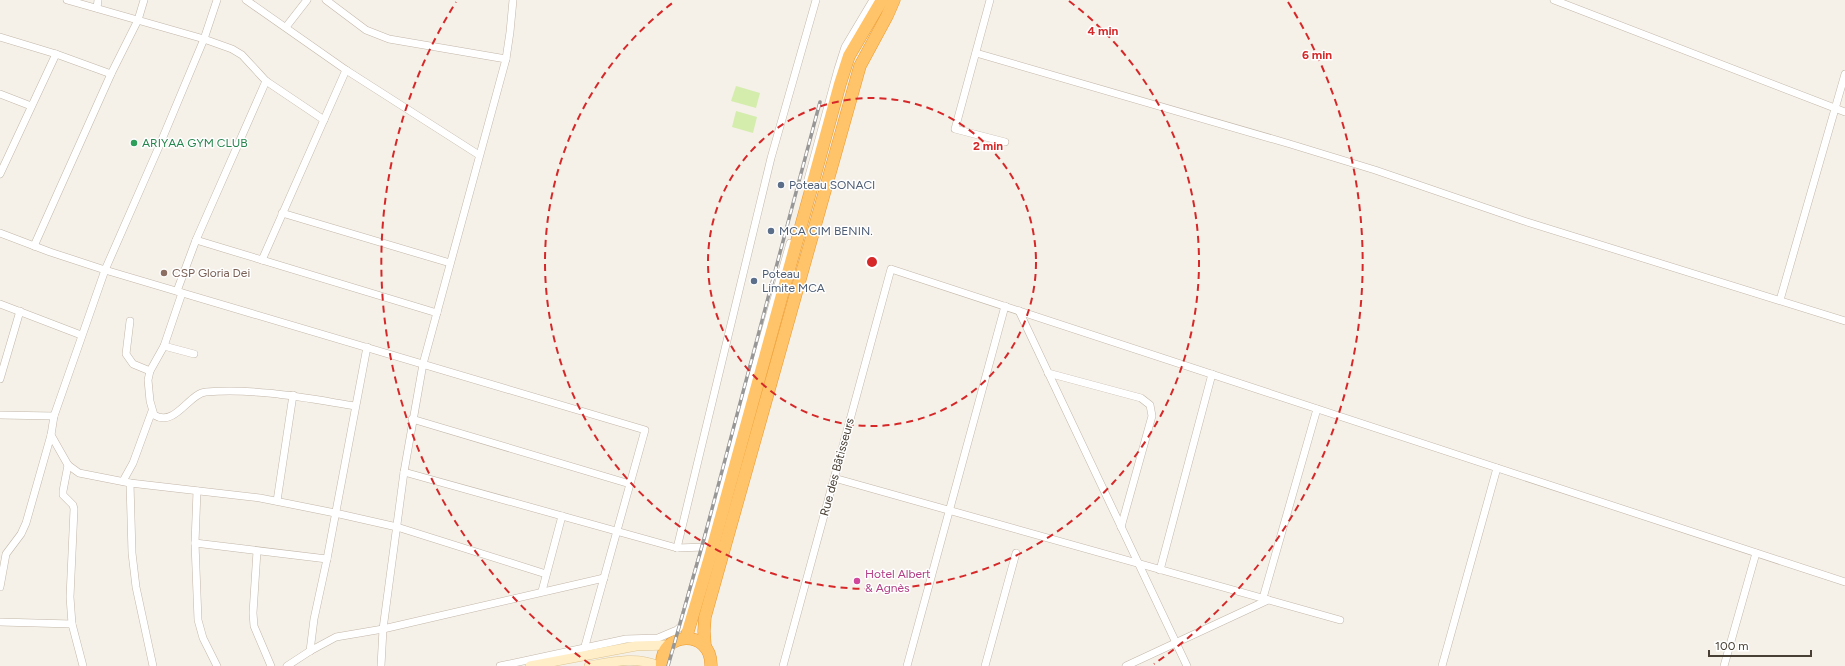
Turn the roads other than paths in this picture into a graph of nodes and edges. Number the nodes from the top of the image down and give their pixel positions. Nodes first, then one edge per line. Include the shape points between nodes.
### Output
1 (67, 0) edge
2 (98, 0) edge
3 (144, 0) edge
4 (217, 0) edge
5 (246, 0) edge
6 (307, 0) edge
7 (326, 0) edge
8 (513, 0) edge
9 (816, 0) edge
10 (873, 0) edge
11 (882, 0) edge
12 (894, 0) edge
13 (990, 0) edge
14 (1554, 0) edge
15 (256, 3) edge
16 (97, 8) junction
17 (138, 20) junction
18 (286, 27) junction
19 (0, 37) edge
20 (204, 39) junction
21 (976, 53) junction
22 (56, 54) junction
23 (506, 59) junction
24 (346, 70) junction
25 (111, 74) junction
26 (1845, 74) edge
27 (266, 81) junction
28 (0, 94) edge
29 (31, 106) junction
30 (1835, 108) junction
31 (1845, 112) edge
32 (324, 120) junction
33 (1005, 142) dead end
34 (479, 155) junction
35 (3, 162) edge
36 (0, 174) edge
37 (282, 213) junction
38 (0, 233) edge
39 (196, 240) junction
40 (34, 246) junction
41 (262, 260) junction
42 (450, 263) junction
43 (104, 270) junction
44 (180, 292) junction
45 (1780, 300) junction
46 (0, 304) edge
47 (1005, 306) junction
48 (1019, 311) junction
49 (20, 312) junction
50 (437, 313) junction
51 (1845, 320) edge
52 (130, 321) dead end
53 (81, 335) junction
54 (164, 346) junction
55 (366, 347) junction
56 (194, 354) dead end
57 (423, 364) junction
58 (2, 366) edge
59 (150, 371) junction
60 (1048, 373) junction
61 (1212, 374) junction
62 (0, 379) edge
63 (292, 396) junction
64 (355, 406) junction
65 (1317, 409) junction
66 (152, 411) junction
67 (0, 415) edge
68 (54, 416) junction
69 (412, 419) junction
70 (51, 435) junction
71 (68, 465) junction
72 (1498, 468) junction
73 (404, 472) junction
74 (834, 478) junction
75 (127, 482) junction
76 (630, 484) junction
77 (197, 490) junction
78 (277, 501) junction
79 (950, 511) junction
80 (335, 513) junction
81 (562, 516) junction
82 (397, 527) junction
83 (1121, 527) junction
84 (617, 531) junction
85 (195, 543) junction
86 (705, 547) junction
87 (677, 548) junction
88 (257, 551) junction
89 (1016, 553) dead end
90 (1756, 553) junction
91 (3, 554) edge
92 (327, 559) junction
93 (1137, 563) junction
94 (1160, 570) junction
95 (546, 574) junction
96 (604, 578) junction
97 (1845, 582) edge
98 (0, 587) edge
99 (542, 591) junction
100 (1266, 599) junction
101 (1340, 620) dead end
102 (0, 622) edge
103 (72, 624) junction
104 (383, 629) junction
105 (686, 638) junction
106 (1176, 643) junction
107 (670, 645) junction
108 (705, 646) junction
109 (310, 650) junction
110 (585, 651) junction
111 (83, 666) edge
112 (153, 666) edge
113 (217, 666) edge
114 (271, 666) edge
115 (287, 666) edge
116 (381, 666) edge
117 (500, 666) edge
118 (530, 666) edge
119 (589, 666) edge
120 (658, 666) edge
121 (662, 666) edge
122 (711, 666) edge
123 (783, 666) edge
124 (907, 666) edge
125 (985, 666) edge
126 (1126, 666) edge
127 (1187, 666) edge
128 (1442, 666) edge
129 (1724, 666) edge

1 - 16 street
2 - 16 street
3 - 17 street
4 - 20 street
5 - 15 street
6 - 18 street
7 - 23 street via 366,30 389,39
8 - 23 street
9 - 87 street via 771,158
10 - 86 street via 850,37 838,69
11 - 105 highway via 849,56 840,84
12 - 108 highway via 860,66 705,617
13 - 21 street
14 - 30 street
15 - 18 street
16 - 17 street
17 - 20 street
17 - 25 street
18 - 24 street
19 - 22 street
20 - 27 street via 242,55
20 - 43 street
21 - 33 street via 955,129
21 - 45 street via 1375,170 1524,221
22 - 25 street
22 - 29 street
23 - 34 street
24 - 32 street
24 - 34 street
25 - 40 street
26 - 30 street
27 - 32 street
27 - 39 street
28 - 29 street
29 - 35 street
30 - 31 street
30 - 45 street
32 - 37 street
34 - 42 street
35 - 36 street
37 - 41 street
37 - 42 street
38 - 40 street
39 - 41 street
39 - 44 street
40 - 43 street
41 - 50 street
42 - 50 street
43 - 44 street
43 - 53 street
44 - 54 street
44 - 55 street
45 - 51 street
46 - 49 street
47 - 48 street
47 - 74 street, Rue des Bâtisseurs via 892,269
47 - 79 street
48 - 60 street
48 - 61 street
49 - 53 street
49 - 58 street
50 - 57 street
52 - 59 street via 126,354 133,364
53 - 68 street
54 - 56 street
54 - 59 street
55 - 57 street
55 - 64 street
57 - 69 street
57 - 76 street via 645,430
58 - 62 street
59 - 66 street via 148,380
60 - 83 street
60 - 83 street via 1141,398 1150,405 1152,416
61 - 65 street
61 - 94 street
63 - 64 street
63 - 66 street via 263,391 204,392 172,416 158,418
63 - 78 street
64 - 80 street
65 - 72 street
65 - 100 street
66 - 75 street
67 - 68 street
68 - 70 street
69 - 73 street
69 - 76 street
70 - 71 street
70 - 91 street via 26,523 21,534
71 - 75 street via 79,473
71 - 103 street via 63,495 73,505 74,510 70,576
72 - 90 street
72 - 128 street
73 - 81 street
73 - 82 street
74 - 79 street
74 - 123 street, Rue des Bâtisseurs
75 - 77 street
75 - 112 street via 136,587
76 - 84 street
77 - 78 street
77 - 85 street
78 - 80 street
79 - 93 street
79 - 124 street
80 - 82 street
80 - 92 street
81 - 84 street
81 - 95 street
82 - 95 street
82 - 104 street
83 - 93 street
84 - 87 street
84 - 96 street
85 - 88 street
85 - 113 street via 198,620 203,638
86 - 87 street
86 - 110 street via 682,625 677,630 658,638 626,639
88 - 92 street
88 - 114 street via 254,626
89 - 125 street
90 - 97 street
90 - 129 street
91 - 98 street
92 - 109 street
93 - 94 street
93 - 106 street
94 - 100 street
95 - 99 street
96 - 99 street
96 - 110 street
99 - 104 street
100 - 101 street
100 - 106 street
102 - 103 street
103 - 111 street
104 - 109 street via 336,637
104 - 116 street
105 - 107 highway via 676,640
105 - 108 highway via 696,640
106 - 126 street
106 - 127 street
107 - 110 street
107 - 121 highway
108 - 122 highway via 710,655
109 - 115 street
110 - 117 street
110 - 118 street
119 - 120 street via 638,660

